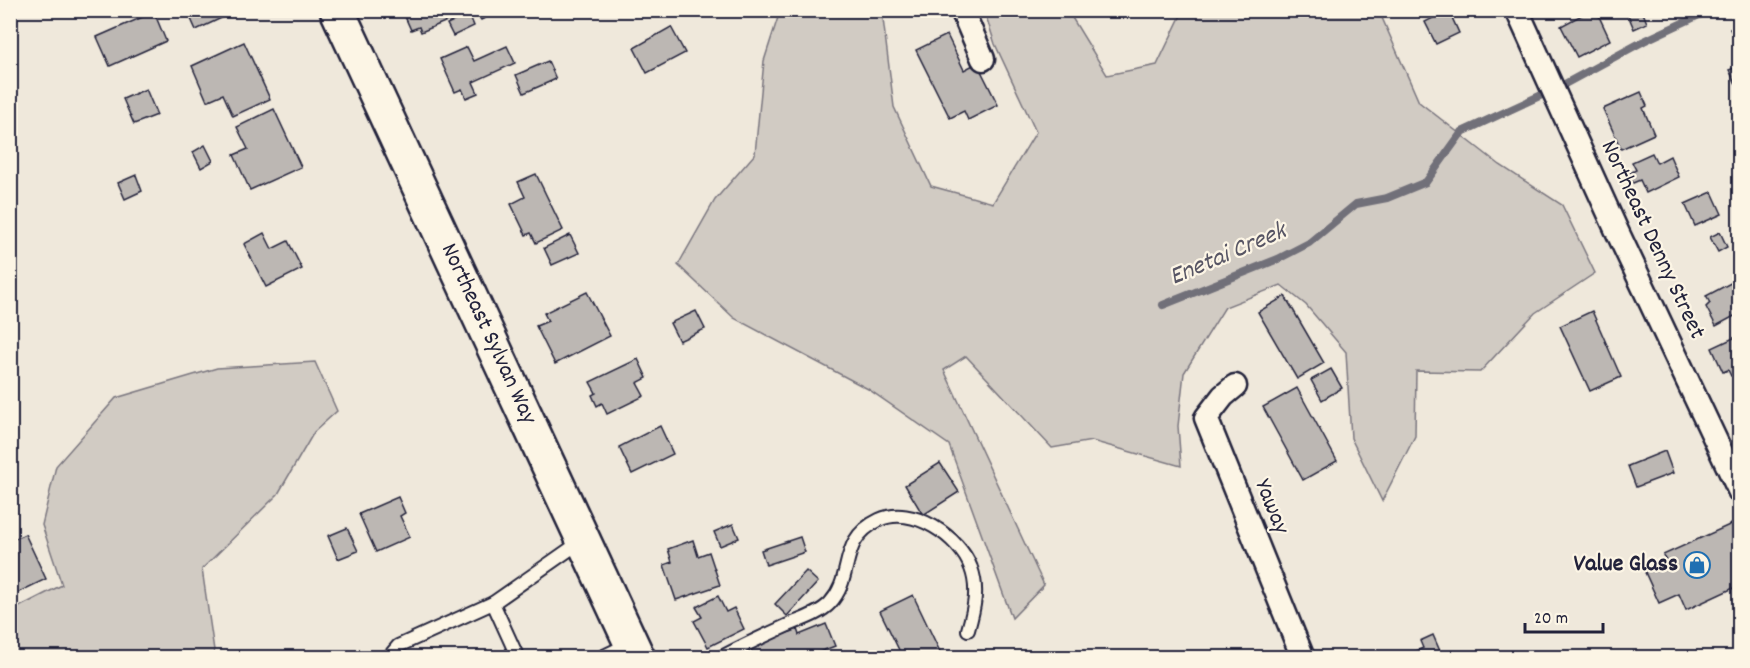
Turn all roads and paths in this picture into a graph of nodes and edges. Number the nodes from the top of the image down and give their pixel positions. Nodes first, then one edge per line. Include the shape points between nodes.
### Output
1 (337, 10) edge
2 (962, 10) edge
3 (1516, 10) edge
4 (983, 59) dead end
5 (1235, 386) dead end
6 (1740, 492) edge
7 (584, 540) junction
8 (493, 603) junction
9 (968, 630) dead end
10 (635, 650) edge
11 (388, 657) edge
12 (518, 657) edge
13 (600, 657) edge
14 (720, 657) edge
15 (1303, 657) edge

1 - 7 main road, Northeast Sylvan Way
2 - 4 street
3 - 6 street, Northeast Denny Street
5 - 15 street, Yaway via 1206,418
7 - 8 lane
7 - 10 main road, Northeast Sylvan Way
8 - 11 lane via 398,646
8 - 12 lane
9 - 14 lane via 975,608 976,587 971,567 958,544 929,523 906,515 881,519 863,530 850,550 838,594 828,606
10 - 13 lane

